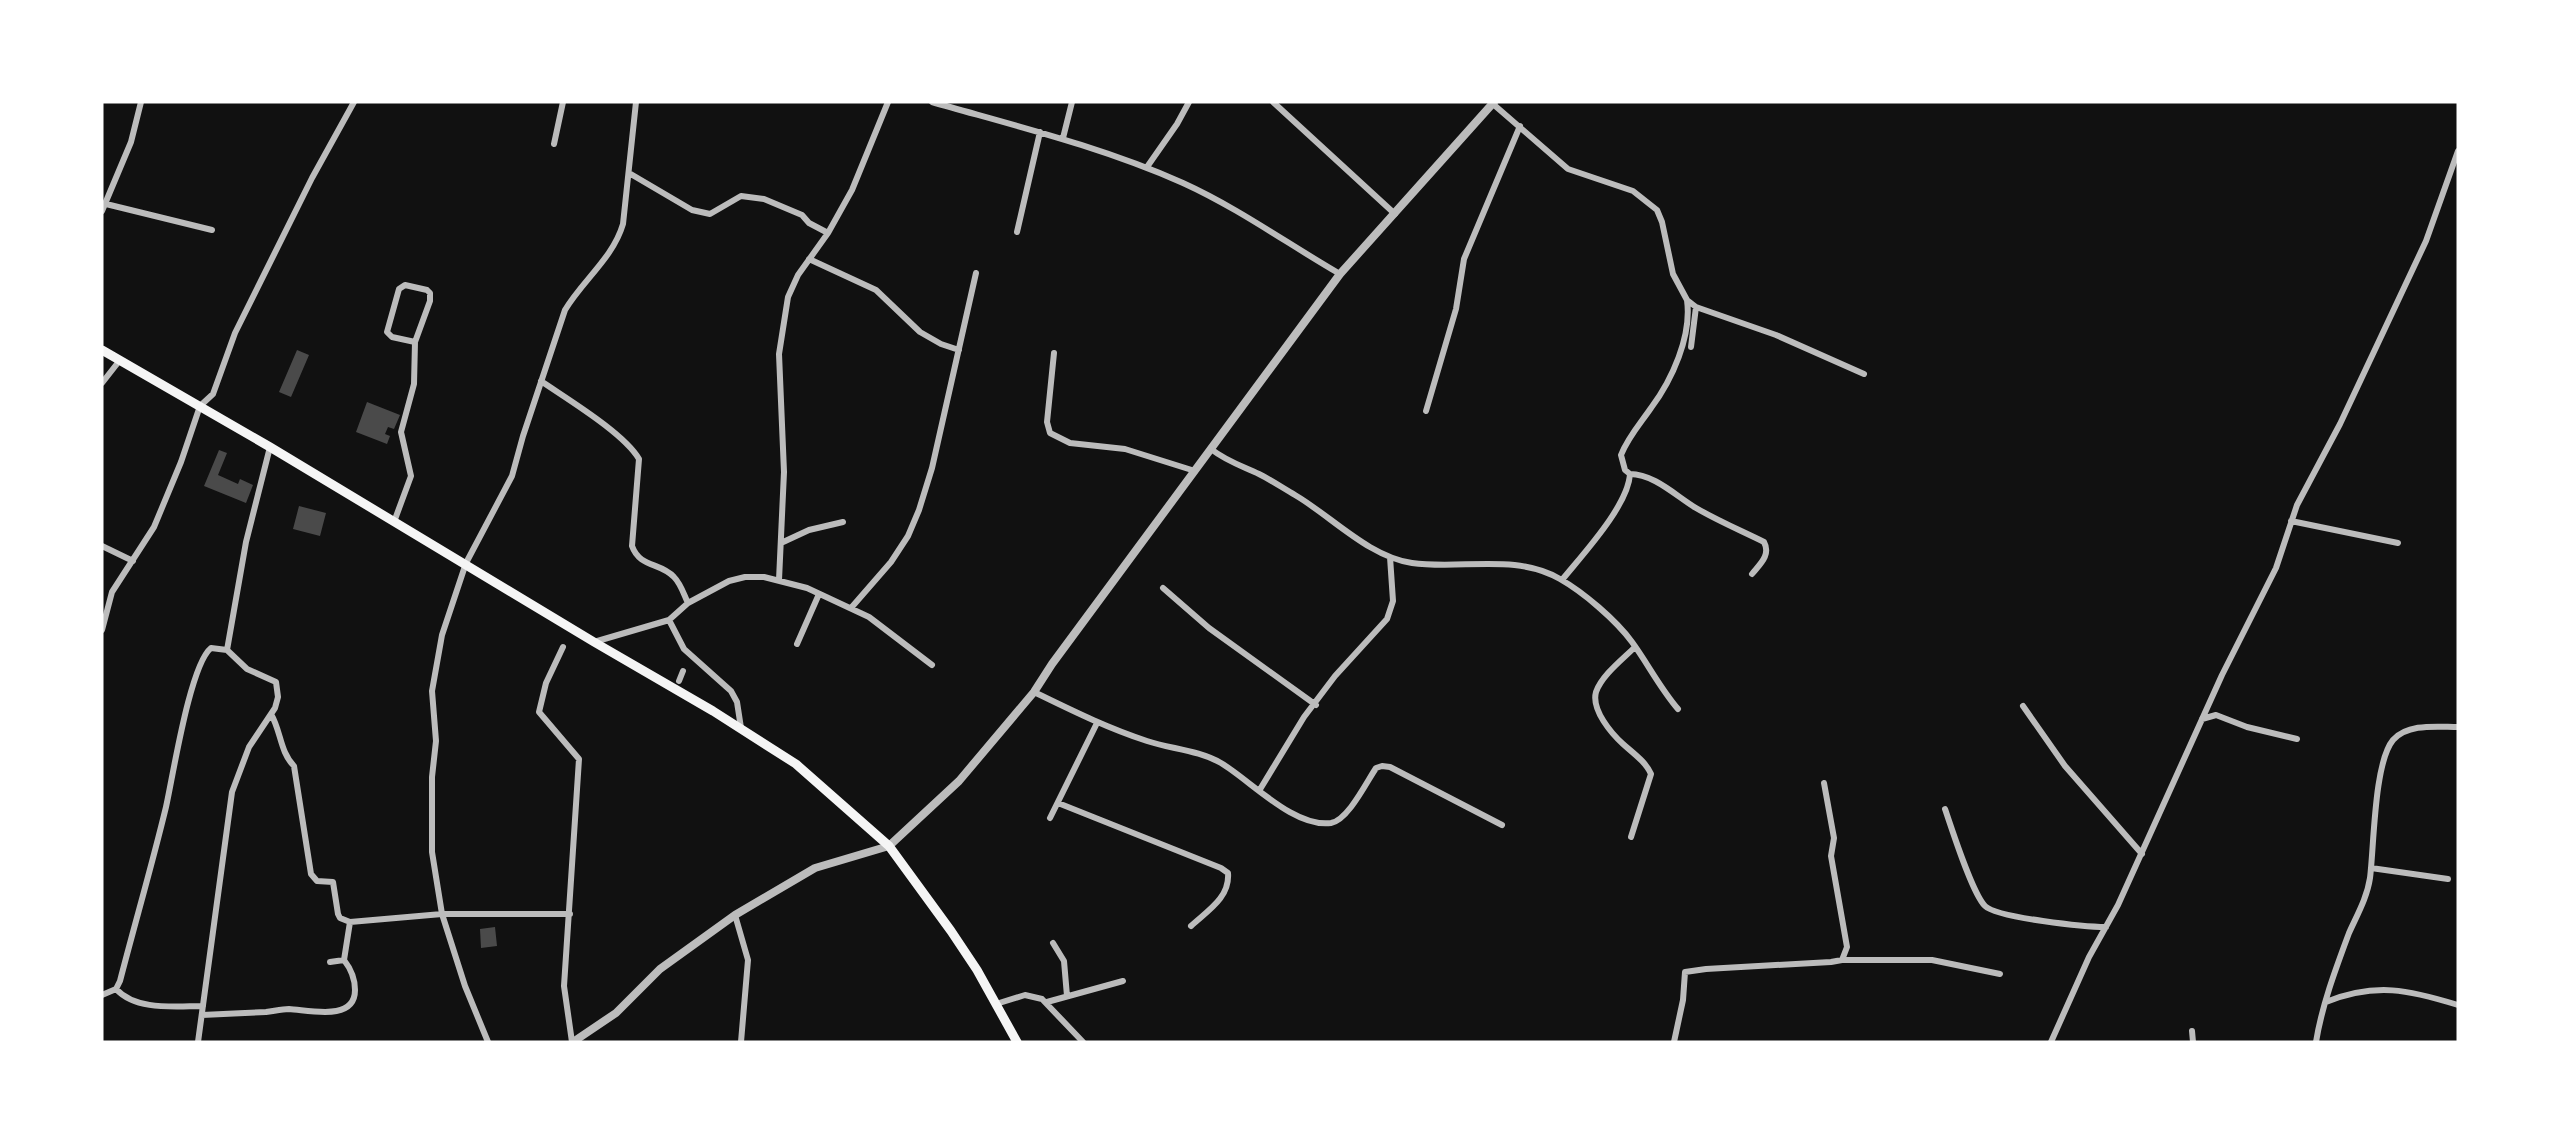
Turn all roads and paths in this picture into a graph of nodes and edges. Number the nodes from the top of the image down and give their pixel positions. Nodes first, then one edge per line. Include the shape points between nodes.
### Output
1 (141, 102) edge
2 (354, 102) edge
3 (563, 102) edge
4 (636, 102) edge
5 (888, 102) edge
6 (932, 102) edge
7 (1072, 102) edge
8 (1189, 102) edge
9 (1273, 102) edge
10 (1493, 103) edge
11 (1520, 126) junction
12 (1040, 132) junction
13 (1063, 138) junction
14 (554, 144) dead end
15 (2458, 152) edge
16 (1147, 167) junction
17 (628, 173) junction
18 (106, 204) junction
19 (102, 211) edge
20 (1395, 214) junction
21 (212, 230) dead end
22 (1017, 232) dead end
23 (828, 233) junction
24 (809, 259) junction
25 (976, 273) dead end
26 (1340, 274) junction
27 (1686, 300) junction
28 (1696, 307) junction
29 (415, 342) junction
30 (1691, 347) dead end
31 (102, 350) edge
32 (958, 350) junction
33 (1054, 353) dead end
34 (120, 360) junction
35 (1864, 374) dead end
36 (542, 381) junction
37 (102, 383) edge
38 (200, 406) junction
39 (1426, 411) dead end
40 (270, 447) junction
41 (1211, 449) junction
42 (1195, 471) junction
43 (1630, 474) junction
44 (2291, 521) junction
45 (394, 522) junction
46 (843, 522) dead end
47 (782, 543) junction
48 (2398, 543) dead end
49 (102, 546) edge
50 (1390, 557) junction
51 (133, 561) junction
52 (466, 564) junction
53 (1752, 574) dead end
54 (1562, 579) junction
55 (779, 580) junction
56 (1163, 588) dead end
57 (819, 594) junction
58 (688, 603) junction
59 (851, 608) junction
60 (669, 620) junction
61 (102, 630) edge
62 (594, 642) junction
63 (796, 645) dead end
64 (563, 647) dead end
65 (1635, 647) junction
66 (227, 650) junction
67 (932, 665) dead end
68 (683, 671) dead end
69 (679, 681) dead end
70 (1034, 692) junction
71 (1316, 705) junction
72 (2023, 706) dead end
73 (1678, 709) dead end
74 (270, 714) junction
75 (2202, 719) junction
76 (1097, 723) junction
77 (2458, 727) edge
78 (741, 728) junction
79 (2297, 739) dead end
80 (1824, 783) dead end
81 (1259, 791) junction
82 (1058, 803) junction
83 (1944, 808) dead end
84 (1050, 818) dead end
85 (1502, 825) dead end
86 (1631, 837) dead end
87 (889, 846) junction
88 (2142, 854) junction
89 (2371, 868) junction
90 (2448, 879) dead end
91 (442, 914) junction
92 (570, 914) junction
93 (735, 915) junction
94 (350, 922) junction
95 (1191, 926) dead end
96 (2106, 927) junction
97 (1053, 943) dead end
98 (344, 960) junction
99 (1842, 960) junction
100 (330, 962) dead end
101 (2000, 974) dead end
102 (1123, 981) dead end
103 (116, 989) junction
104 (102, 995) edge
105 (1067, 996) junction
106 (1047, 1002) junction
107 (2326, 1002) junction
108 (996, 1004) junction
109 (2458, 1005) edge
110 (203, 1006) junction
111 (202, 1015) junction
112 (2192, 1031) dead end
113 (198, 1042) edge
114 (488, 1042) edge
115 (572, 1042) edge
116 (741, 1042) edge
117 (1017, 1042) edge
118 (1083, 1042) edge
119 (1674, 1042) edge
120 (2051, 1042) edge
121 (2193, 1042) edge
122 (2316, 1042) edge

1 - 18 street via 131,142
2 - 38 street via 235,333 213,394
3 - 14 street
4 - 17 street
5 - 23 street via 852,190
6 - 12 street
7 - 13 street
8 - 16 street
9 - 20 street
10 - 11 street
10 - 20 street
11 - 27 street via 1568,169 1633,192 1657,210 1673,274
11 - 39 street via 1464,259 1456,309
12 - 13 street
12 - 22 street
13 - 16 street
15 - 44 street via 2426,241
16 - 26 street via 1216,200
17 - 23 street via 692,210 710,214 741,196 764,199 802,215
17 - 36 street via 620,236 565,309
18 - 19 street
18 - 21 street
20 - 26 street
23 - 24 street
24 - 32 street via 876,290 920,332
24 - 47 street via 788,297 780,354
25 - 32 street
26 - 41 street
27 - 28 street
27 - 43 street via 1686,326 1675,363 1621,455 1621,463
28 - 30 street
28 - 35 street via 1776,335
29 - 29 street via 387,332 399,289 405,285 430,293
29 - 45 street via 414,384 401,432 411,476
31 - 34 main road
32 - 59 street via 919,510 891,562
33 - 42 street via 1047,422 1050,432 1070,443 1125,450
34 - 37 street
34 - 38 main road
36 - 52 street via 512,476
36 - 58 street via 634,451 639,459 632,546 642,561 675,578
38 - 40 main road
38 - 51 street via 158,518
40 - 45 main road
40 - 66 street via 246,542
41 - 42 street
41 - 50 street via 1298,496
42 - 70 street
43 - 53 street via 1654,480 1697,509 1764,542 1767,555
43 - 54 street via 1624,493 1599,534
44 - 48 street
44 - 75 street via 2276,568
45 - 52 main road
46 - 47 street via 809,530
47 - 55 street
49 - 51 street
50 - 54 street via 1432,565 1516,566
50 - 71 street via 1393,601 1387,619 1335,676
51 - 61 street via 112,592
52 - 62 main road
52 - 91 street via 442,634 432,691 436,741 432,852
54 - 65 street via 1618,626
55 - 57 street
55 - 58 street via 745,577 729,581
56 - 71 street via 1209,628
57 - 59 street
57 - 63 street
58 - 60 street
59 - 67 street
60 - 62 street
60 - 78 street via 684,649 731,691
62 - 78 main road
64 - 92 street via 546,683 539,712 579,759
65 - 73 street
65 - 86 street via 1595,697 1610,731 1639,757 1651,774
66 - 74 street via 247,669 276,681 278,697
66 - 103 street via 211,648 206,652 193,688
68 - 69 street
70 - 76 street
70 - 87 street via 959,781
71 - 81 street via 1304,717
72 - 88 street via 2065,766
74 - 94 street via 278,726 286,758 294,766 311,874 317,880 333,882 338,914
74 - 110 street via 249,747 231,792
75 - 79 street via 2216,715 2247,728
75 - 88 street
76 - 81 street via 1149,742 1197,753 1220,763
76 - 82 street
77 - 89 street via 2407,730 2388,748 2372,830
78 - 87 main road via 813,777
80 - 99 street via 1834,838 1831,856 1847,947
81 - 85 street via 1305,820 1328,823 1346,814 1376,768 1390,767
82 - 84 street
82 - 95 street via 1228,873 1220,900
83 - 96 street via 1987,908 2077,926
87 - 93 street via 815,868
87 - 108 main road via 951,931
88 - 96 street
89 - 90 street
89 - 107 street via 2367,892
91 - 92 street
91 - 94 street
91 - 114 street
92 - 115 street via 564,986
93 - 115 street via 660,969 616,1013
93 - 116 street via 748,960
94 - 98 street
96 - 120 street
97 - 105 street via 1064,961
98 - 100 street
98 - 111 street via 351,970 355,999 336,1011 288,1009
99 - 101 street via 1932,960
99 - 119 street via 1685,972
102 - 105 street
103 - 104 street
103 - 110 street via 124,998 140,1002
105 - 106 street
106 - 108 street via 1025,995
106 - 118 street
107 - 109 street via 2358,991 2386,988
107 - 122 street
108 - 117 main road
110 - 111 street
111 - 113 street
112 - 121 street

